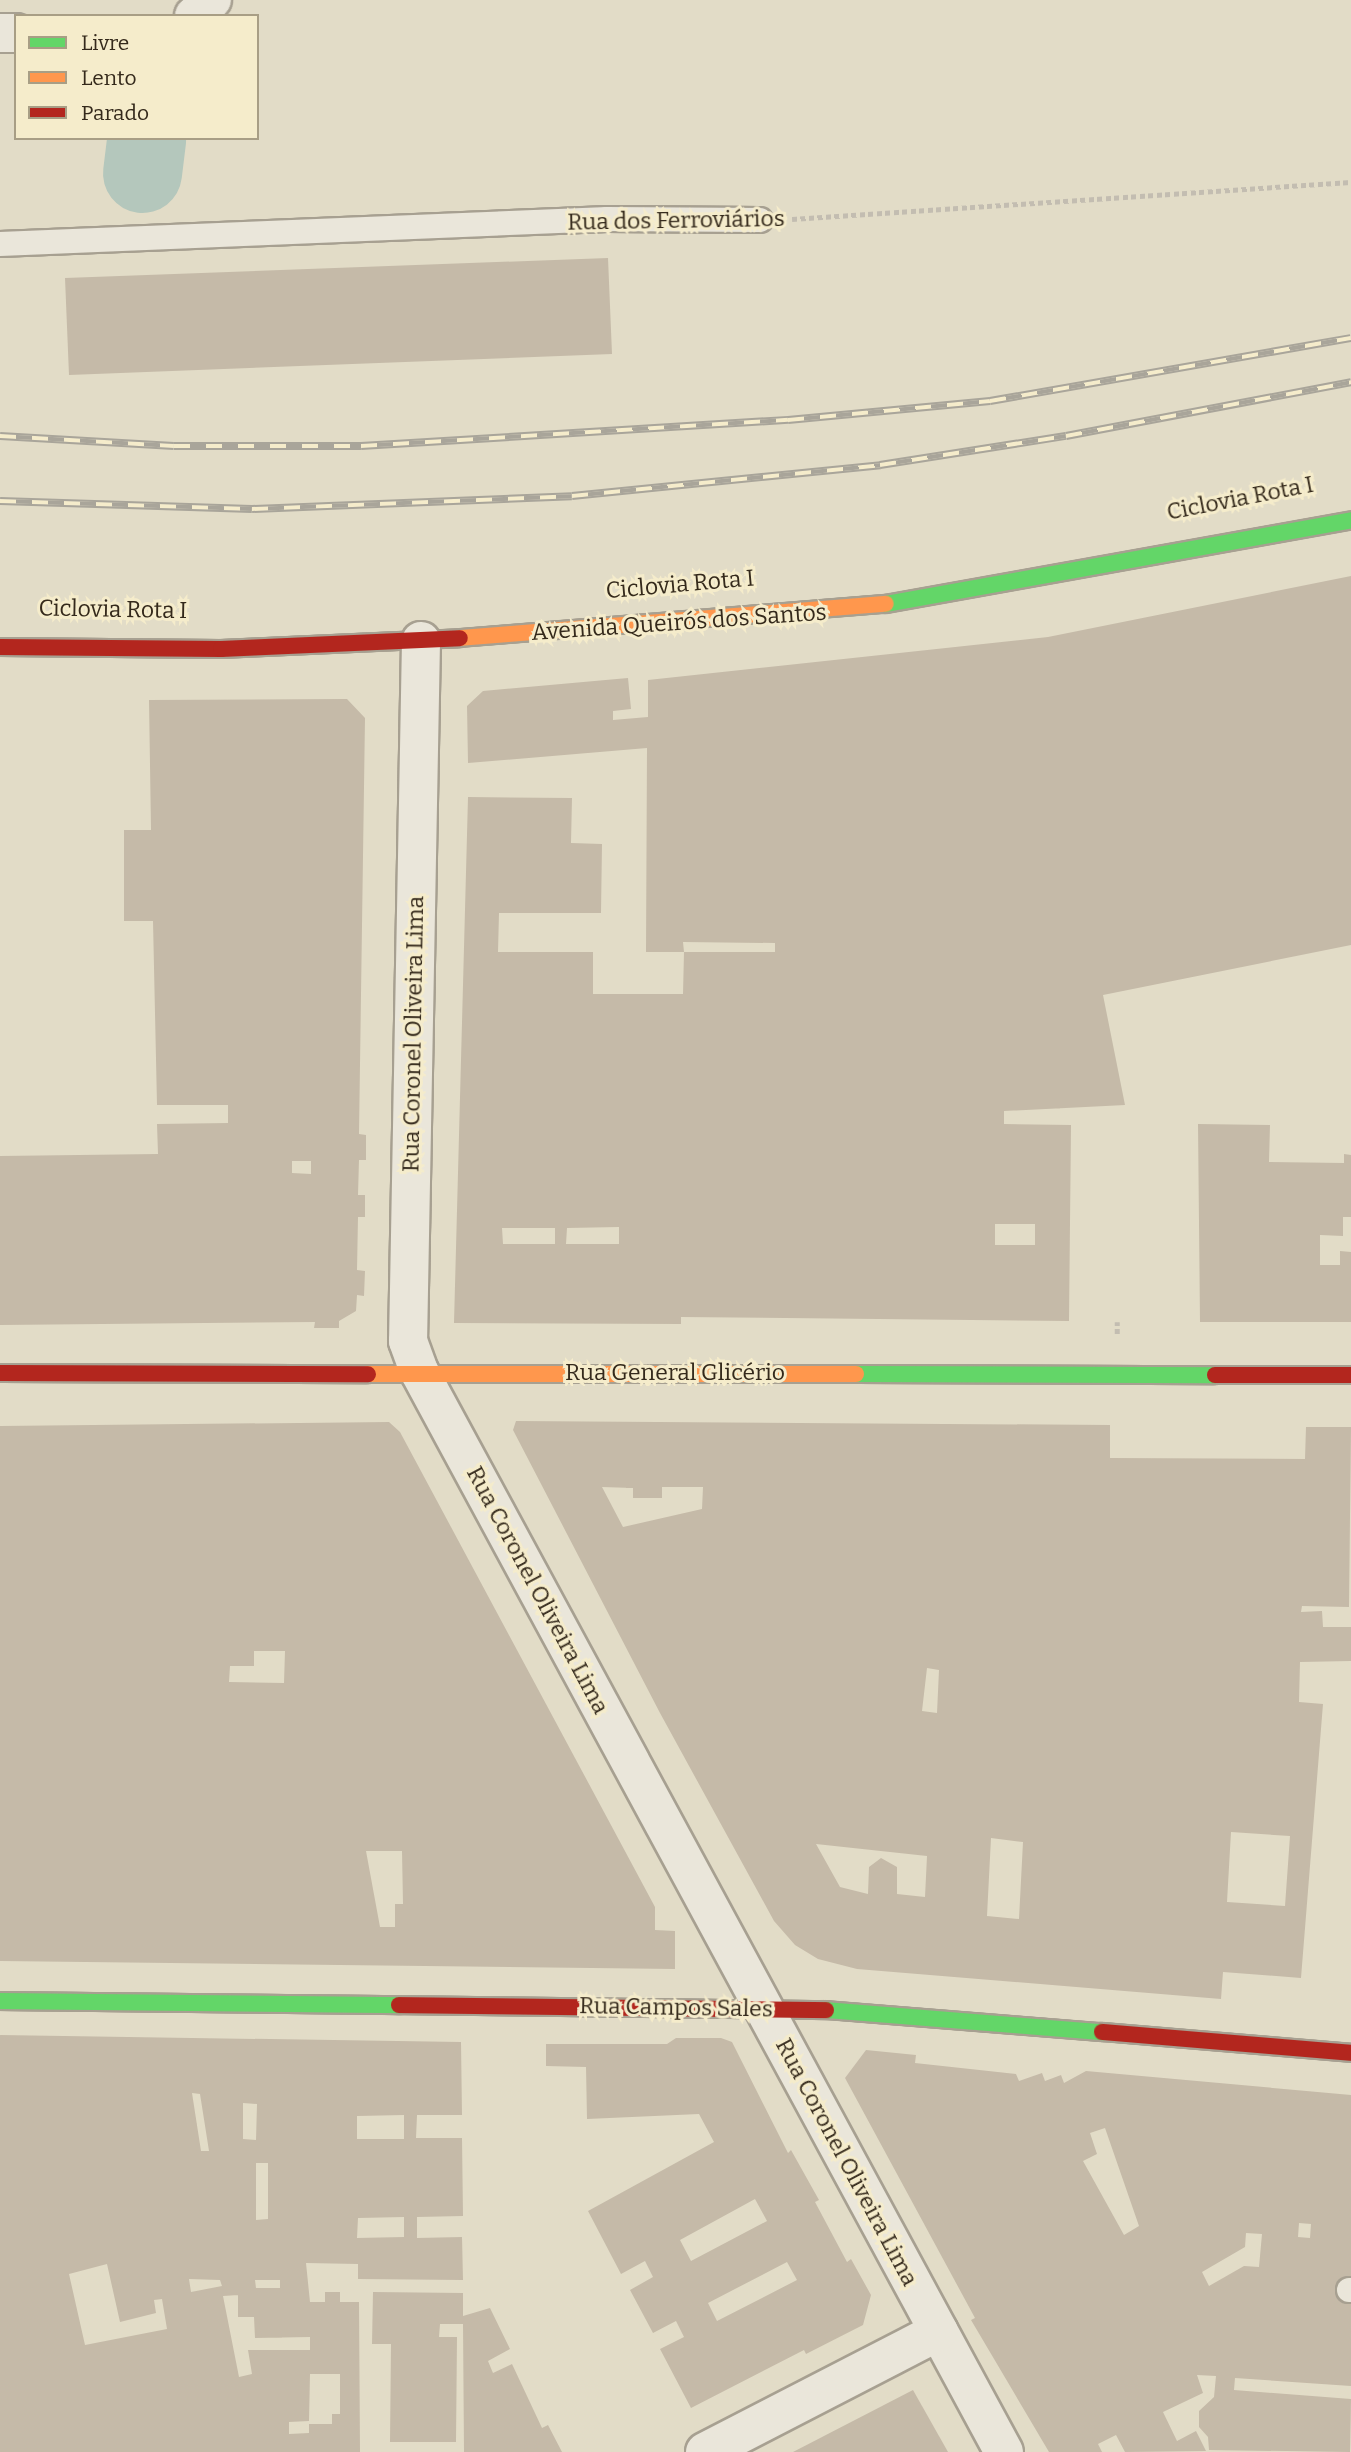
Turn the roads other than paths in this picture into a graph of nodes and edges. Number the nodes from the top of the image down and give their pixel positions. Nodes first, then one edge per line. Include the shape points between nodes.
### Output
1 (212, 0) edge
2 (196, 14) edge
3 (760, 220) road end
4 (0, 244) edge
5 (1351, 520) edge
6 (421, 641) junction
7 (0, 647) edge
8 (419, 1371) junction
9 (0, 1373) edge
10 (1351, 1375) edge
11 (0, 2001) edge
12 (764, 2008) junction
13 (1351, 2053) edge
14 (939, 2331) junction
15 (705, 2452) edge
16 (1004, 2452) edge

1 - 2 street
3 - 4 lane, Rua dos Ferroviários via 607,219
5 - 6 main road, Avenida Queirós dos Santos via 933,599 729,620
6 - 7 main road, Avenida Queirós dos Santos via 221,649
6 - 8 street, Rua Coronel Oliveira Lima via 408,1319 408,1341
8 - 9 main road, Rua General Glicério
8 - 10 main road, Rua General Glicério
8 - 12 street, Rua Coronel Oliveira Lima
11 - 12 main road, Rua Campos Sales
12 - 13 main road, Rua Campos Sales via 887,2013
12 - 14 street, Rua Coronel Oliveira Lima
14 - 15 street
14 - 16 street, Rua Coronel Oliveira Lima

